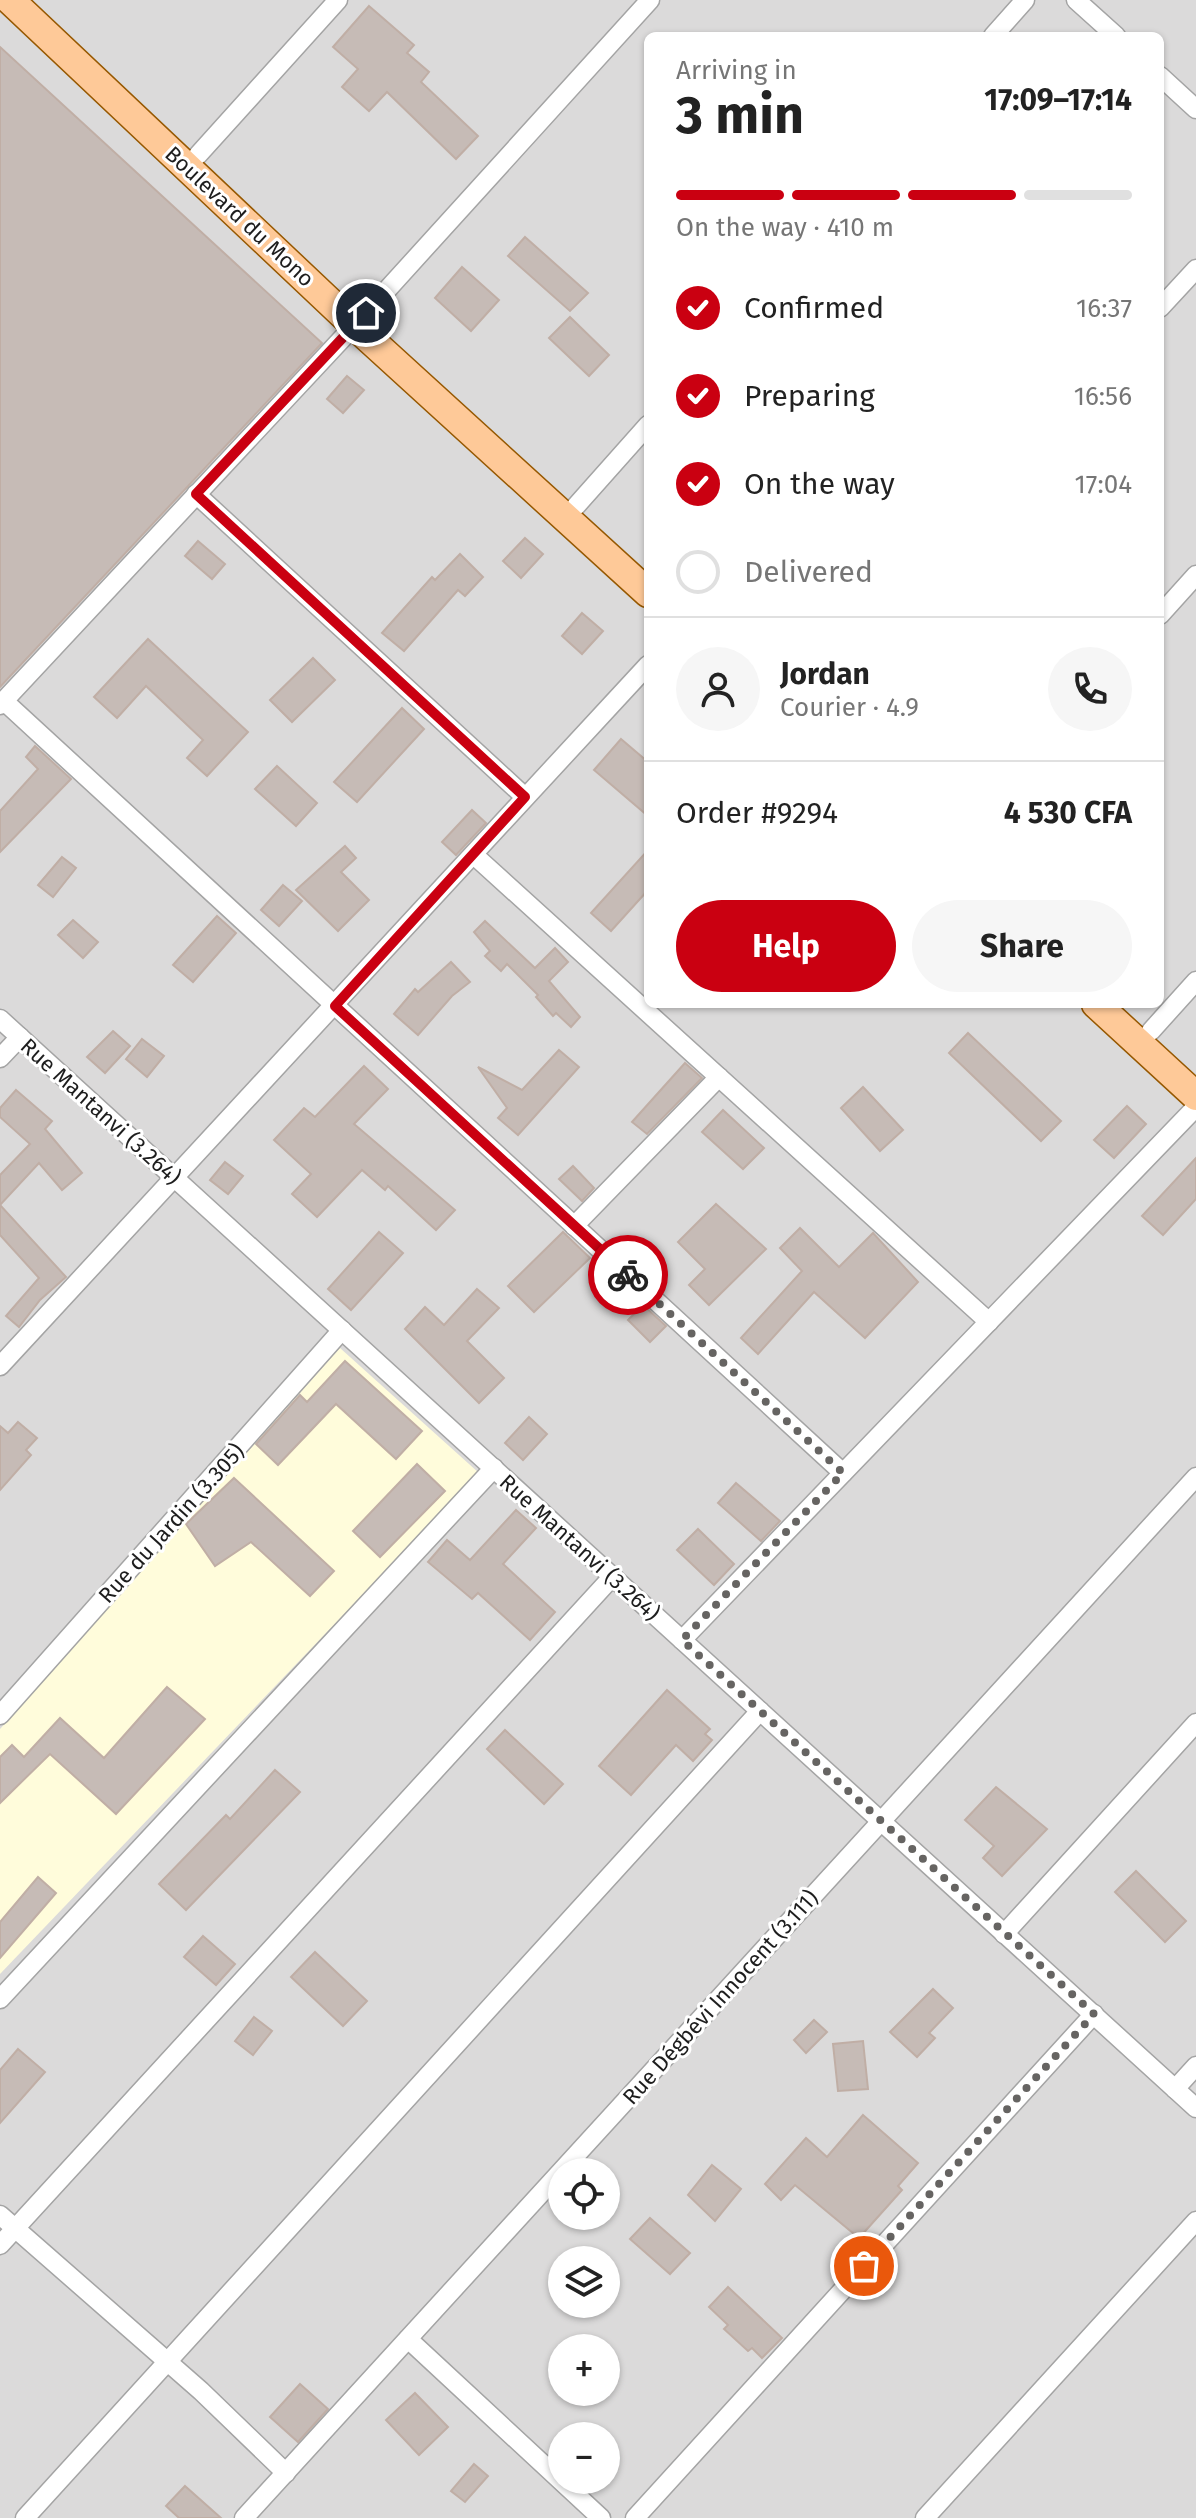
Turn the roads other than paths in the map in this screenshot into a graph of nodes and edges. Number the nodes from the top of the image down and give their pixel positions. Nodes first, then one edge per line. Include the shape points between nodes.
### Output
1 (10, 0) edge
2 (33, 0) edge
3 (338, 0) edge
4 (650, 0) edge
5 (1025, 0) edge
6 (1076, 0) edge
7 (997, 32) edge
8 (1112, 32) edge
9 (1164, 80) edge
10 (1196, 109) edge
11 (198, 155) junction
12 (1196, 269) edge
13 (1164, 304) edge
14 (360, 319) junction
15 (644, 430) edge
16 (196, 494) junction
17 (576, 506) junction
18 (644, 568) edge
19 (1196, 575) edge
20 (644, 589) edge
21 (1164, 611) edge
22 (644, 669) edge
23 (2, 703) edge
24 (525, 797) junction
25 (475, 856) junction
26 (1196, 981) edge
27 (335, 1006) junction
28 (1100, 1008) edge
29 (1125, 1008) edge
30 (0, 1019) edge
31 (1151, 1031) junction
32 (20, 1037) junction
33 (0, 1058) edge
34 (1196, 1071) edge
35 (719, 1077) junction
36 (1196, 1096) edge
37 (1196, 1107) edge
38 (173, 1176) junction
39 (574, 1226) junction
40 (989, 1322) junction
41 (342, 1330) junction
42 (0, 1366) edge
43 (494, 1468) junction
44 (843, 1473) junction
45 (1196, 1477) edge
46 (613, 1576) junction
47 (682, 1640) junction
48 (760, 1711) junction
49 (0, 1715) edge
50 (1196, 1723) edge
51 (881, 1821) junction
52 (1004, 1934) junction
53 (0, 1999) edge
54 (1094, 2014) junction
55 (1196, 2066) edge
56 (1175, 2089) junction
57 (1196, 2108) edge
58 (0, 2215) edge
59 (1196, 2221) edge
60 (15, 2229) junction
61 (0, 2245) edge
62 (408, 2339) junction
63 (167, 2362) junction
64 (286, 2473) junction
65 (25, 2518) edge
66 (244, 2518) edge
67 (601, 2518) edge
68 (635, 2518) edge
69 (925, 2518) edge

1 - 14 main road, Boulevard du Mono
2 - 11 main road, Boulevard du Mono
3 - 11 street
4 - 14 street
5 - 7 street
6 - 8 street
9 - 10 street
11 - 14 main road, Boulevard du Mono
12 - 13 street
14 - 16 street
14 - 17 main road, Boulevard du Mono
14 - 20 main road, Boulevard du Mono
15 - 17 street
16 - 23 street
16 - 24 street
17 - 18 main road, Boulevard du Mono
19 - 21 street
22 - 24 street
23 - 27 street
24 - 25 street
25 - 27 street
25 - 35 street
26 - 31 street
27 - 38 street
27 - 39 street
28 - 36 main road
29 - 31 main road
30 - 32 street, Rue Mantanvi (3.264)
31 - 34 main road
32 - 33 street
32 - 38 street, Rue Mantanvi (3.264)
35 - 39 street
35 - 40 street
37 - 40 street
38 - 41 street, Rue Mantanvi (3.264)
38 - 42 street
39 - 44 street
40 - 44 street
41 - 43 street, Rue Mantanvi (3.264)
41 - 49 street, Rue du Jardin (3.305)
43 - 46 street, Rue Mantanvi (3.264)
43 - 53 street
44 - 47 street
45 - 51 street, Rue Dégbévi Innocent (3.111)
46 - 47 street, Rue Mantanvi (3.264)
46 - 60 street
47 - 48 street, Rue Mantanvi (3.264)
48 - 51 street, Rue Mantanvi (3.264)
48 - 63 street
50 - 52 street
51 - 52 street, Rue Mantanvi (3.264)
51 - 62 street, Rue Dégbévi Innocent (3.111)
52 - 54 street, Rue Mantanvi (3.264)
54 - 56 street, Rue Mantanvi (3.264)
54 - 68 street
55 - 56 street
56 - 57 street, Rue Mantanvi (3.264)
58 - 60 street
59 - 69 street
60 - 61 street
60 - 63 street
62 - 64 street, Rue Dégbévi Innocent (3.111)
62 - 67 street
63 - 64 street
63 - 65 street
64 - 66 street, Rue Dégbévi Innocent (3.111)

